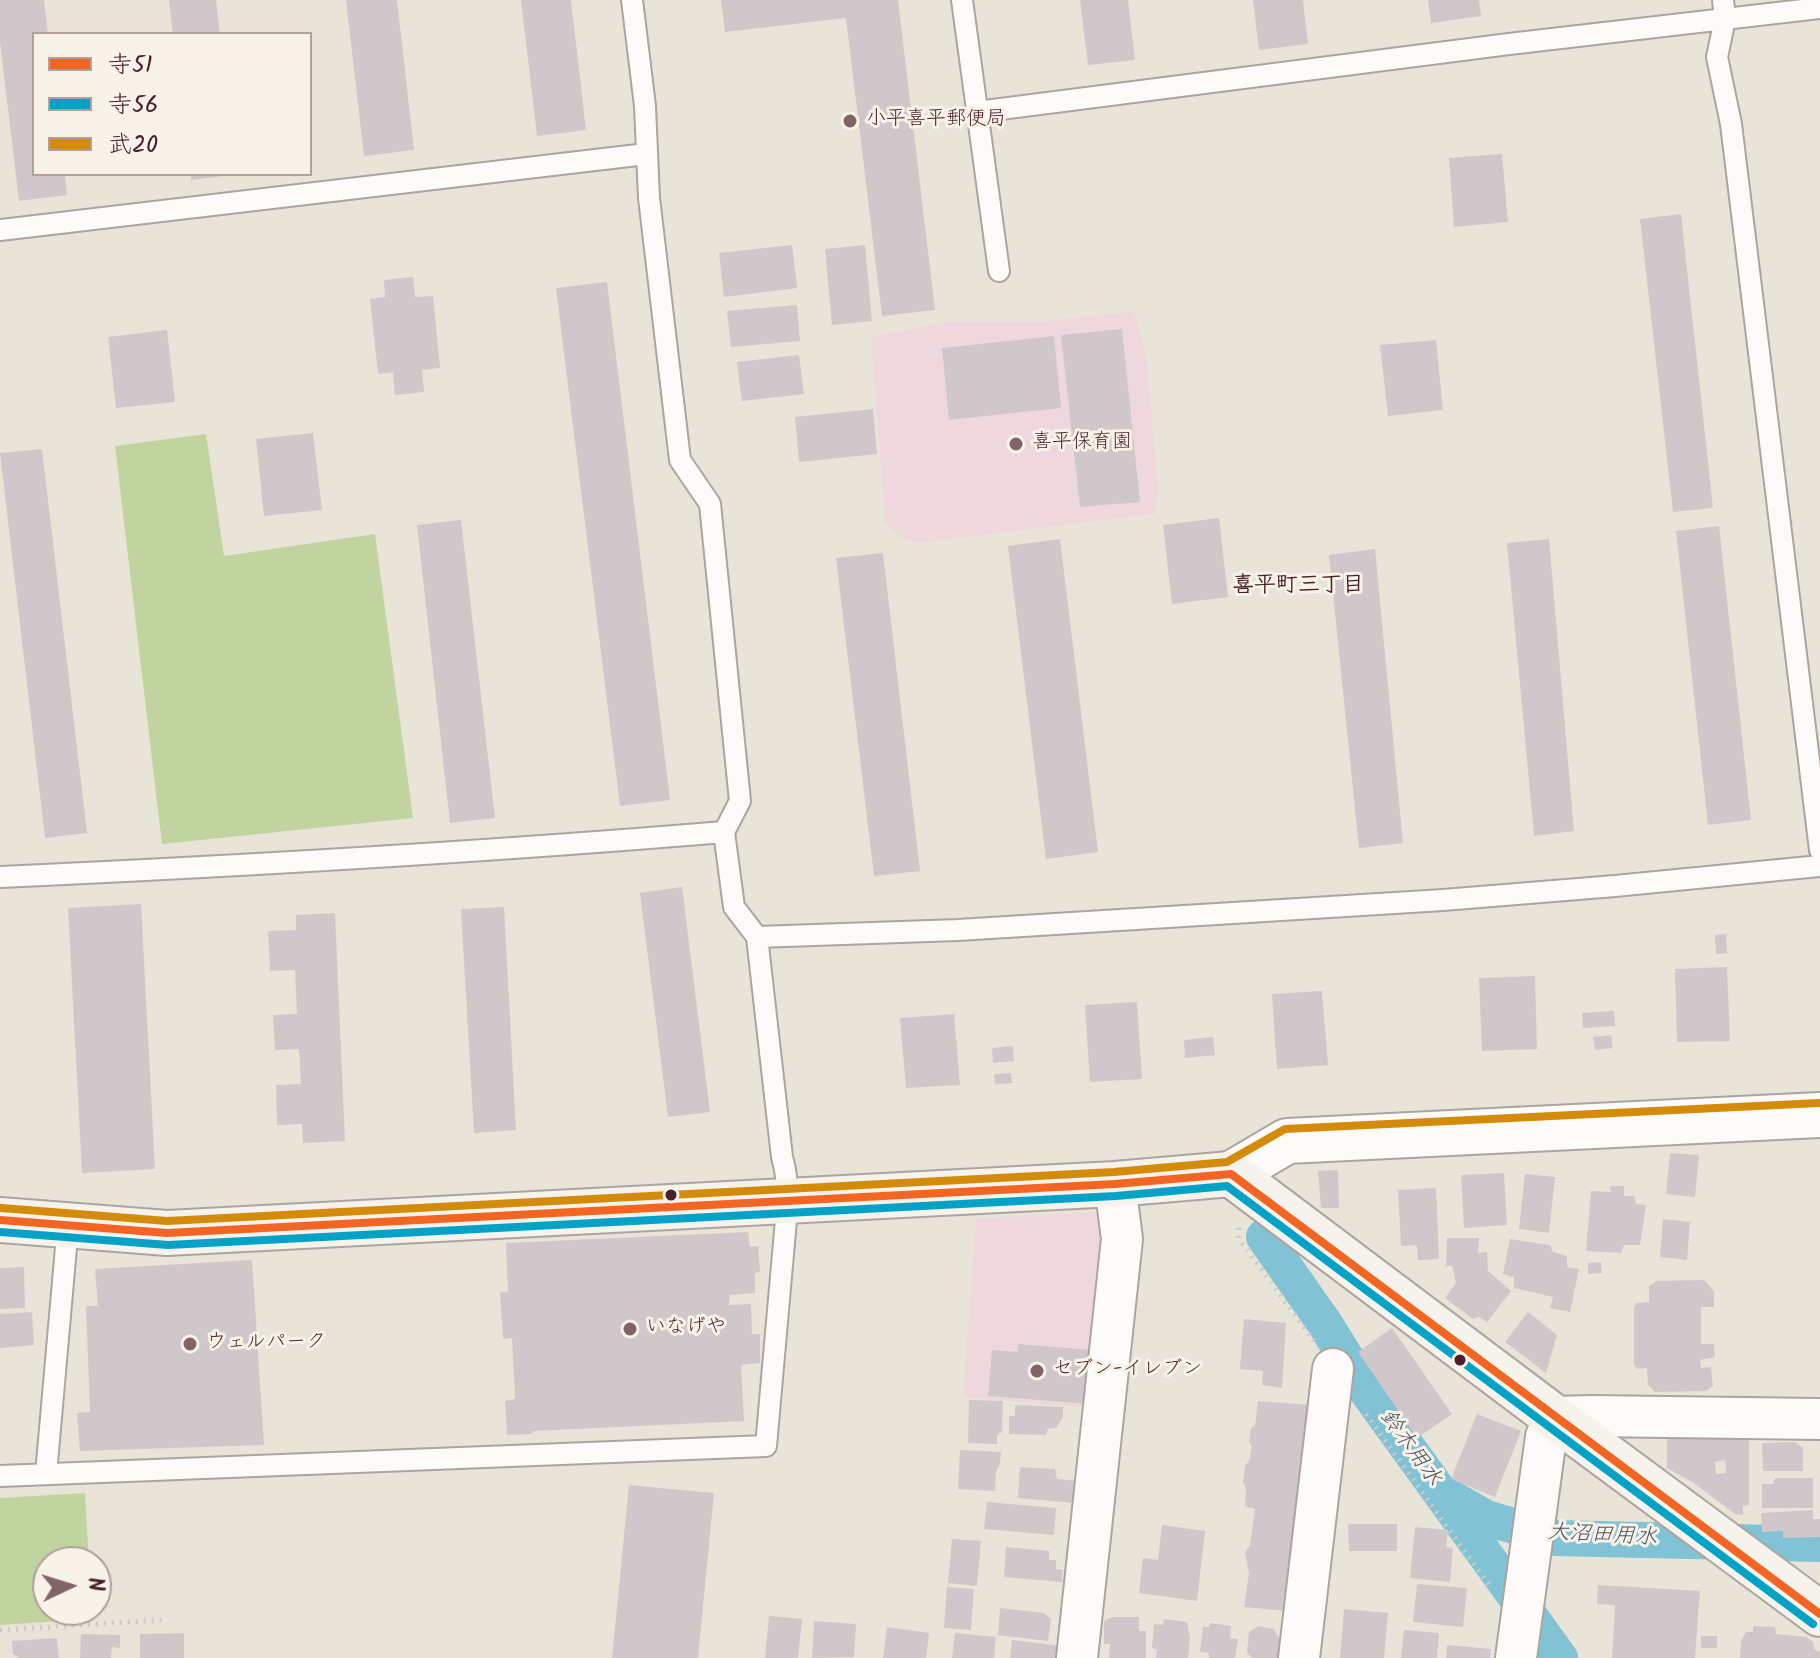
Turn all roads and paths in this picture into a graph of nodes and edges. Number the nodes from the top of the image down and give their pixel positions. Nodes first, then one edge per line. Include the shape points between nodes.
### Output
1 (632, 0) edge
2 (962, 0) edge
3 (1820, 8) edge
4 (1724, 9) edge
5 (977, 112) junction
6 (646, 154) junction
7 (0, 230) edge
8 (999, 271) dead end
9 (1816, 783) edge
10 (724, 832) junction
11 (1820, 850) edge
12 (1820, 866) edge
13 (0, 877) edge
14 (757, 937) junction
15 (1820, 1115) edge
16 (1231, 1174) junction
17 (1115, 1184) junction
18 (787, 1202) junction
19 (0, 1220) edge
20 (68, 1225) junction
21 (1239, 1227) dead end
22 (1333, 1369) junction
23 (1554, 1417) junction
24 (1820, 1419) edge
25 (46, 1474) junction
26 (0, 1476) edge
27 (1820, 1614) edge
28 (162, 1620) dead end
29 (0, 1630) edge
30 (1519, 1635) edge
31 (1077, 1658) edge
32 (1299, 1658) edge

1 - 6 lane
2 - 5 lane
3 - 4 lane
4 - 5 lane via 1494,46
4 - 9 lane via 1717,57 1731,124
5 - 8 lane
6 - 7 lane
6 - 10 lane via 680,460 710,504 740,801
9 - 11 lane
10 - 13 lane via 499,850
10 - 14 lane via 734,907
12 - 14 lane via 1443,900
14 - 18 lane
15 - 16 street via 1287,1141
16 - 17 main road
16 - 23 main road
17 - 18 main road
17 - 31 street via 1122,1239
18 - 20 main road via 167,1233
18 - 25 lane via 766,1446
19 - 20 main road
20 - 25 lane
21 - 22 path via 1239,1239
22 - 30 path
22 - 32 street
23 - 24 street
23 - 27 main road
23 - 30 street via 1546,1437
25 - 26 lane
28 - 29 path

